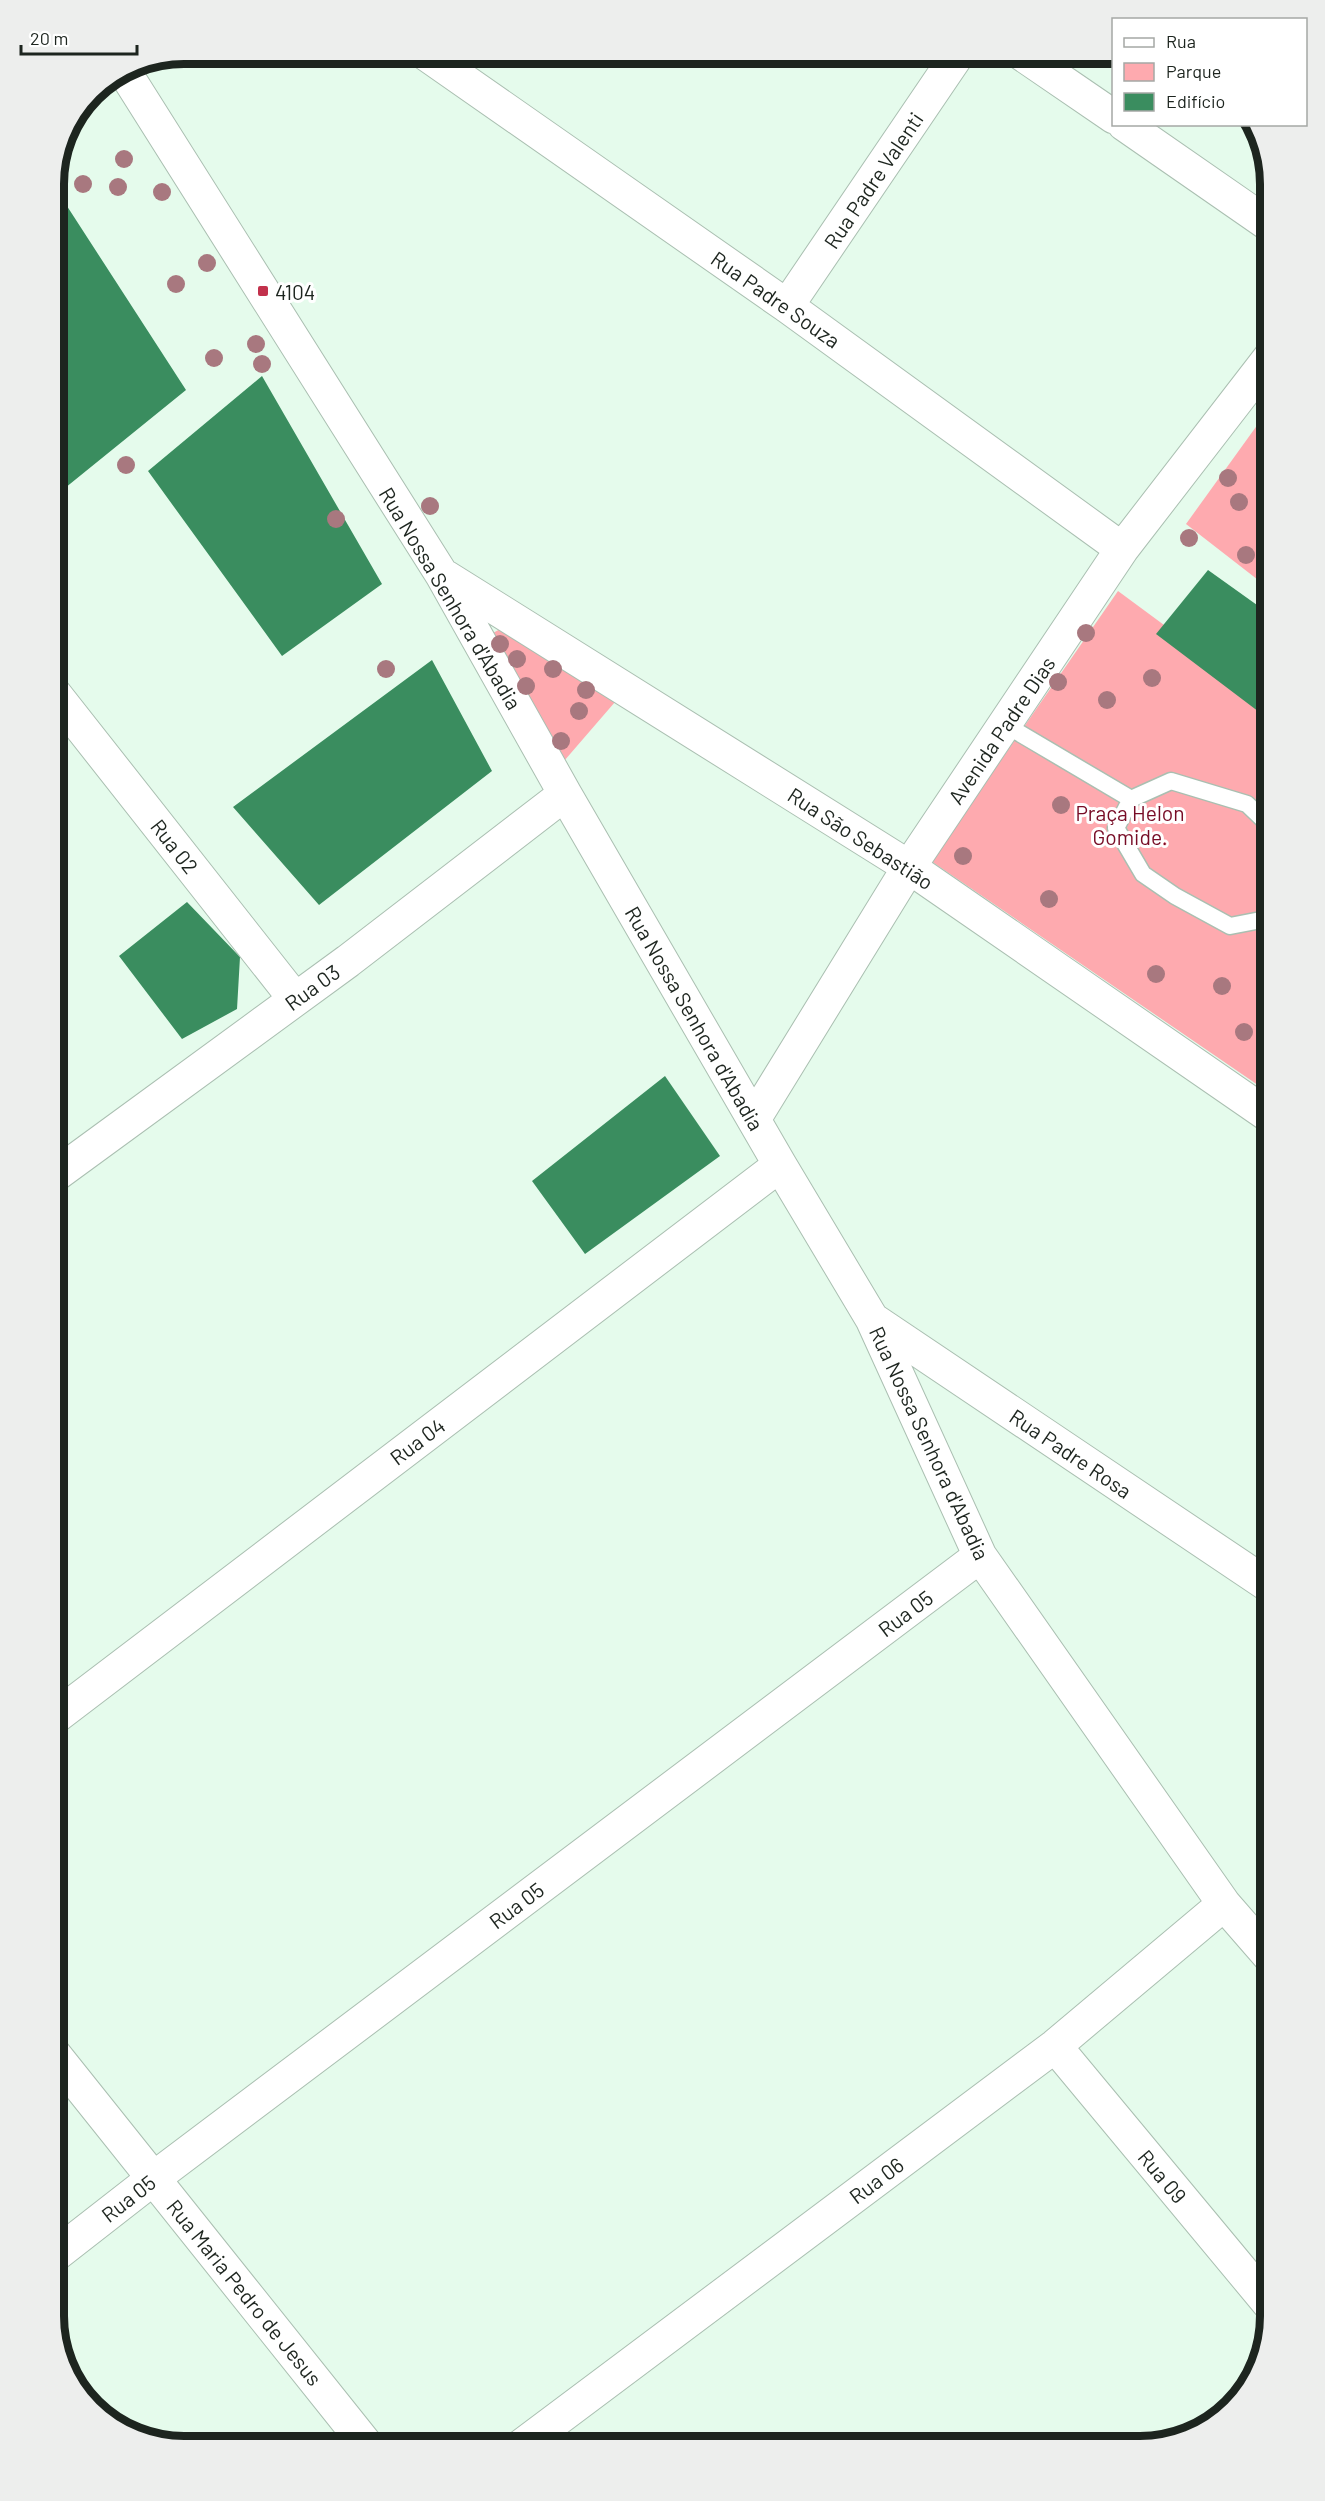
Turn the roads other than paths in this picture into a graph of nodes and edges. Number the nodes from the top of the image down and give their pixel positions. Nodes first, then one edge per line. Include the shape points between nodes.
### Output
1 (461, 65) edge
2 (951, 65) edge
3 (1038, 65) edge
4 (129, 79) edge
5 (1112, 116) edge
6 (1127, 126) edge
7 (1260, 218) edge
8 (787, 306) junction
9 (1260, 370) edge
10 (1122, 549) junction
11 (442, 575) junction
12 (65, 707) edge
13 (1004, 724) junction
14 (565, 794) junction
15 (1131, 799) junction
16 (1260, 816) edge
17 (909, 867) junction
18 (1260, 920) edge
19 (295, 999) junction
20 (1260, 1109) edge
21 (754, 1119) junction
22 (780, 1165) junction
23 (65, 1168) edge
24 (872, 1319) junction
25 (980, 1556) junction
26 (1260, 1580) edge
27 (64, 1710) edge
28 (1224, 1904) junction
29 (1260, 1945) edge
30 (1055, 2046) junction
31 (64, 2067) edge
32 (154, 2178) junction
33 (64, 2248) edge
34 (1260, 2293) edge
35 (359, 2436) edge
36 (535, 2436) edge

1 - 8 street, Rua Padre Souza
2 - 8 street, Rua Padre Valenti
3 - 5 street
4 - 11 street, Rua Nossa Senhora d'Abadia
6 - 7 street
8 - 10 street, Rua Padre Souza
9 - 10 street, Avenida Padre Dias
10 - 13 street, Avenida Padre Dias
11 - 14 street, Rua Nossa Senhora d'Abadia
11 - 17 street, Rua São Sebastião
12 - 19 street, Rua 02
13 - 15 lane
13 - 17 street, Avenida Padre Dias
14 - 19 street, Rua 03
14 - 21 street, Rua Nossa Senhora d'Abadia
15 - 16 lane via 1171,781 1247,804
15 - 18 lane via 1116,828 1143,874 1230,926
17 - 20 street, Rua São Sebastião
17 - 21 street, Avenida Padre Dias
19 - 23 street, Rua 03
21 - 22 street, Rua Nossa Senhora d'Abadia
22 - 24 street, Rua Nossa Senhora d'Abadia
22 - 27 street, Rua 04
24 - 25 street, Rua Nossa Senhora d'Abadia
24 - 26 street, Rua Padre Rosa
25 - 28 street, Rua Nossa Senhora d'Abadia
25 - 32 street, Rua 05
28 - 29 street, Rua Nossa Senhora d'Abadia
28 - 30 street, Rua 06
30 - 34 street, Rua 09
30 - 36 street, Rua 06
31 - 32 street, Rua Maria Pedro de Jesus
32 - 33 street, Rua 05
32 - 35 street, Rua Maria Pedro de Jesus

